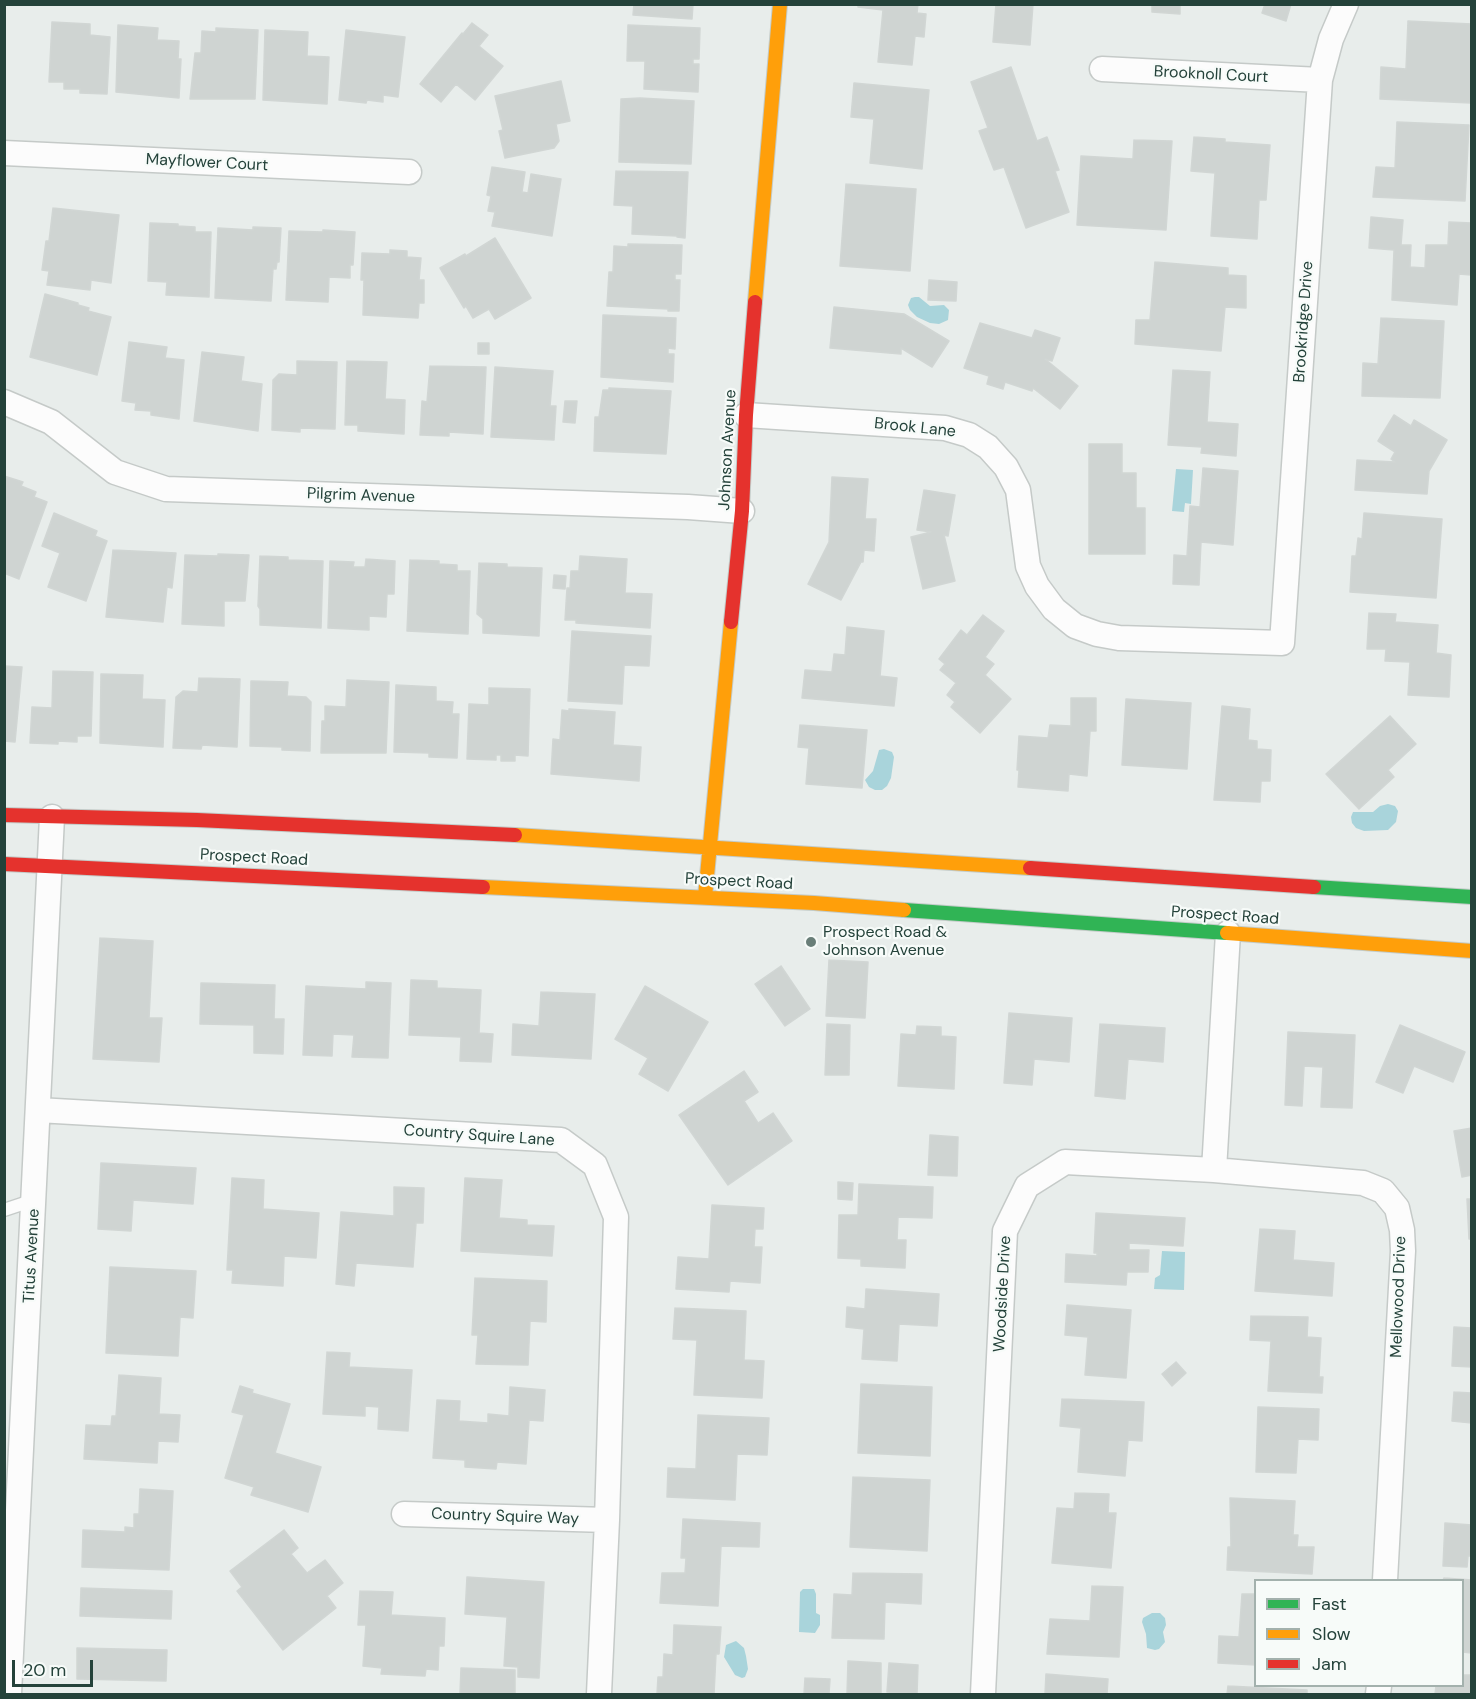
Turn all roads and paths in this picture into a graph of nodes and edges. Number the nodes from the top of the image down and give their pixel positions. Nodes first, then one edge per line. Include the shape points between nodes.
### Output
1 (780, 4) edge
2 (1346, 4) edge
3 (1102, 69) dead end
4 (1320, 80) junction
5 (4, 153) edge
6 (409, 172) dead end
7 (4, 402) edge
8 (746, 415) junction
9 (742, 511) junction
10 (1282, 643) joint
11 (4, 815) edge
12 (52, 817) junction
13 (710, 848) junction
14 (4, 864) edge
15 (50, 865) junction
16 (705, 897) junction
17 (1472, 897) edge
18 (1228, 933) junction
19 (1472, 951) edge
20 (38, 1110) junction
21 (1214, 1170) junction
22 (34, 1200) junction
23 (4, 1210) edge
24 (404, 1514) dead end
25 (607, 1520) junction
26 (1384, 1579) edge
27 (9, 1695) edge
28 (599, 1695) edge
29 (983, 1695) edge

1 - 8 main road, Johnson Avenue
2 - 4 street, Brookridge Drive
3 - 4 street, Brooknoll Court
4 - 10 street, Brookridge Drive
5 - 6 street, Mayflower Court
7 - 9 street, Pilgrim Avenue via 51,422 115,472 166,489
8 - 9 main road, Johnson Avenue
8 - 10 street, Brook Lane via 945,428 969,435 988,447 1006,467 1018,490 1028,566 1053,609 1075,626 1119,638
9 - 13 main road, Johnson Avenue
11 - 12 main road, Prospect Road
12 - 13 main road, Prospect Road via 567,837
12 - 15 street, Titus Avenue
13 - 16 main road, Johnson Avenue
13 - 17 main road, Prospect Road
14 - 15 main road, Prospect Road
15 - 16 main road, Prospect Road
15 - 20 street, Titus Avenue
16 - 18 main road, Prospect Road
18 - 19 main road, Prospect Road
18 - 21 street
20 - 22 street, Titus Avenue
20 - 25 street, Country Squire Lane via 561,1140 595,1165 616,1217
21 - 26 street, Mellowood Drive via 1363,1183 1383,1191 1397,1208 1403,1251
21 - 29 street, Woodside Drive via 1065,1162 1027,1186 1005,1231
22 - 23 lane
22 - 27 street, Titus Avenue
24 - 25 street, Country Squire Way
25 - 28 street, Country Squire Lane

